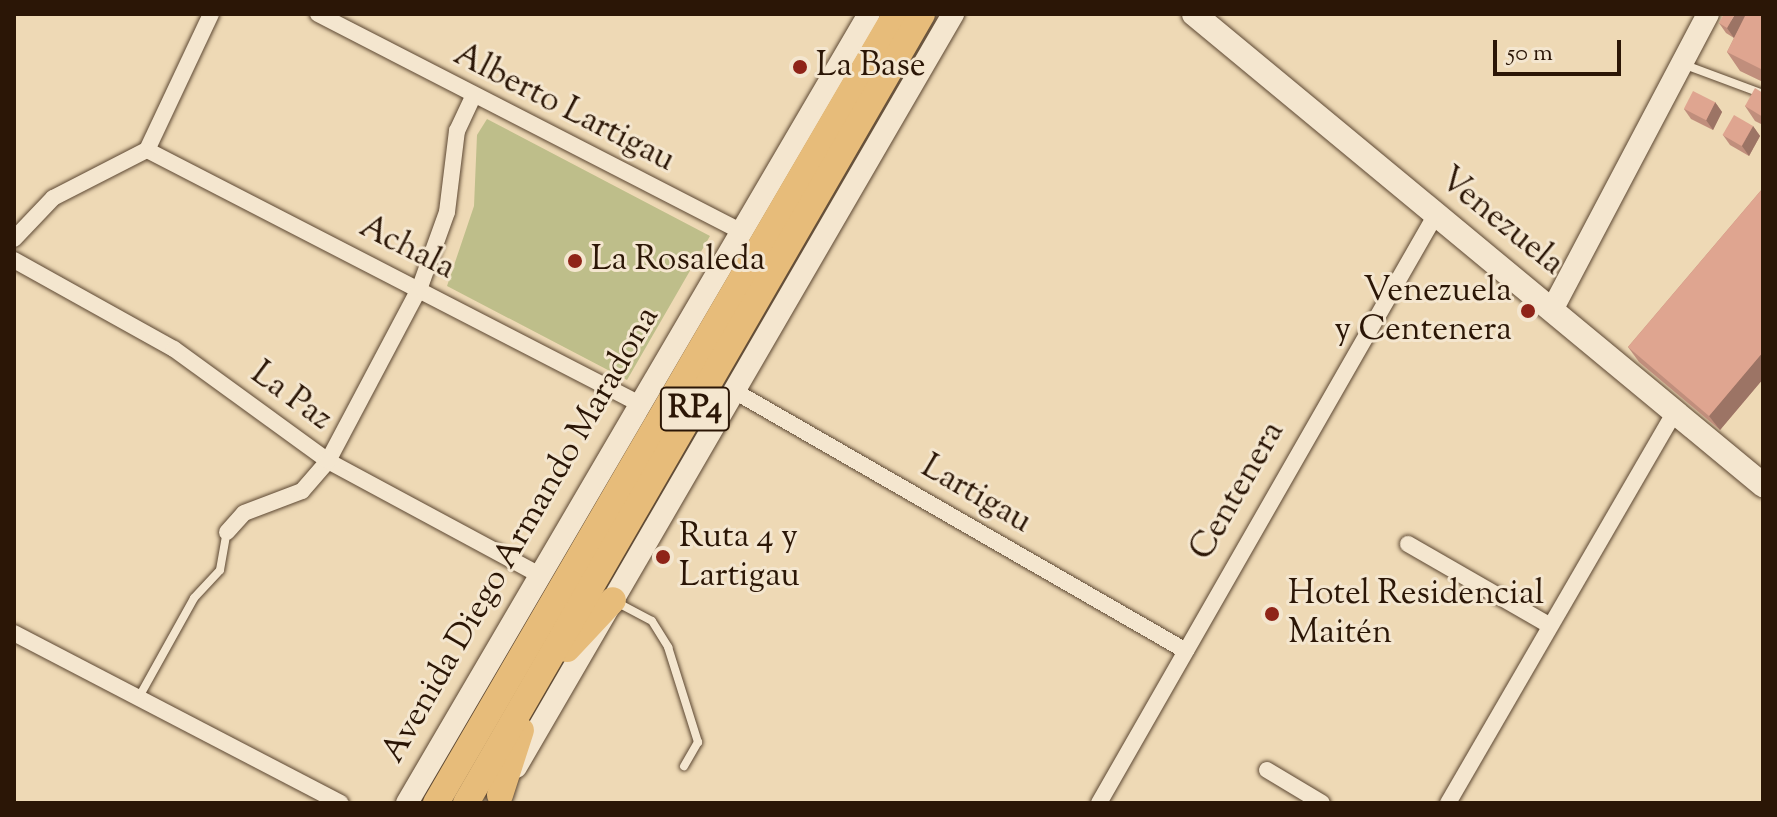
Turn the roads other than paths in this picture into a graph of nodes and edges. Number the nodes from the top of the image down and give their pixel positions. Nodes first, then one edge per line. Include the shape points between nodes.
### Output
1 (211, 14) edge
2 (318, 14) edge
3 (869, 14) edge
4 (896, 14) edge
5 (922, 14) edge
6 (953, 14) edge
7 (1194, 14) edge
8 (1708, 14) edge
9 (1682, 64) junction
10 (1763, 94) edge
11 (473, 97) junction
12 (147, 150) junction
13 (1436, 214) junction
14 (741, 231) junction
15 (14, 239) edge
16 (14, 260) edge
17 (420, 287) junction
18 (1553, 308) junction
19 (736, 392) junction
20 (638, 403) junction
21 (1676, 409) junction
22 (328, 461) junction
23 (1763, 485) edge
24 (227, 532) joint
25 (1408, 544) dead end
26 (538, 574) junction
27 (613, 600) junction
28 (1549, 625) junction
29 (14, 633) edge
30 (1186, 651) junction
31 (537, 681) junction
32 (139, 697) junction
33 (684, 766) dead end
34 (1267, 770) dead end
35 (498, 799) edge
36 (340, 803) edge
37 (407, 803) edge
38 (436, 803) edge
39 (466, 803) edge
40 (1099, 803) edge
41 (1322, 803) edge
42 (1448, 803) edge

1 - 12 street
2 - 11 street, Alberto Lartigau
3 - 14 street, Avenida Diego Armando Maradona
4 - 38 main road, Avenida Diego Armando Maradona / RP4
5 - 31 main road, RP4
6 - 19 street
7 - 13 main road, Venezuela
8 - 9 street
9 - 10 lane
9 - 18 street
11 - 14 street, Alberto Lartigau
11 - 17 street via 457,131 447,212
12 - 15 street via 53,198
12 - 17 street, Achala
13 - 18 main road, Venezuela
13 - 30 street, Centenera
14 - 20 street, Avenida Diego Armando Maradona
16 - 22 street, La Paz via 174,349
17 - 20 street, Achala
17 - 22 street
18 - 21 main road, Venezuela
19 - 27 street
19 - 30 street, Lartigau
20 - 26 street, Avenida Diego Armando Maradona
21 - 23 main road, Venezuela
21 - 28 street
22 - 24 street via 313,484 244,513
22 - 26 street, La Paz
24 - 32 lane via 220,570 194,598
25 - 28 street
26 - 37 street, Avenida Diego Armando Maradona
27 - 31 main road
27 - 33 lane via 652,621 668,647 698,742
27 - 35 street
28 - 42 street
29 - 32 street
30 - 40 street, Centenera
31 - 35 main road
31 - 39 main road, RP4
32 - 36 street
34 - 41 street

